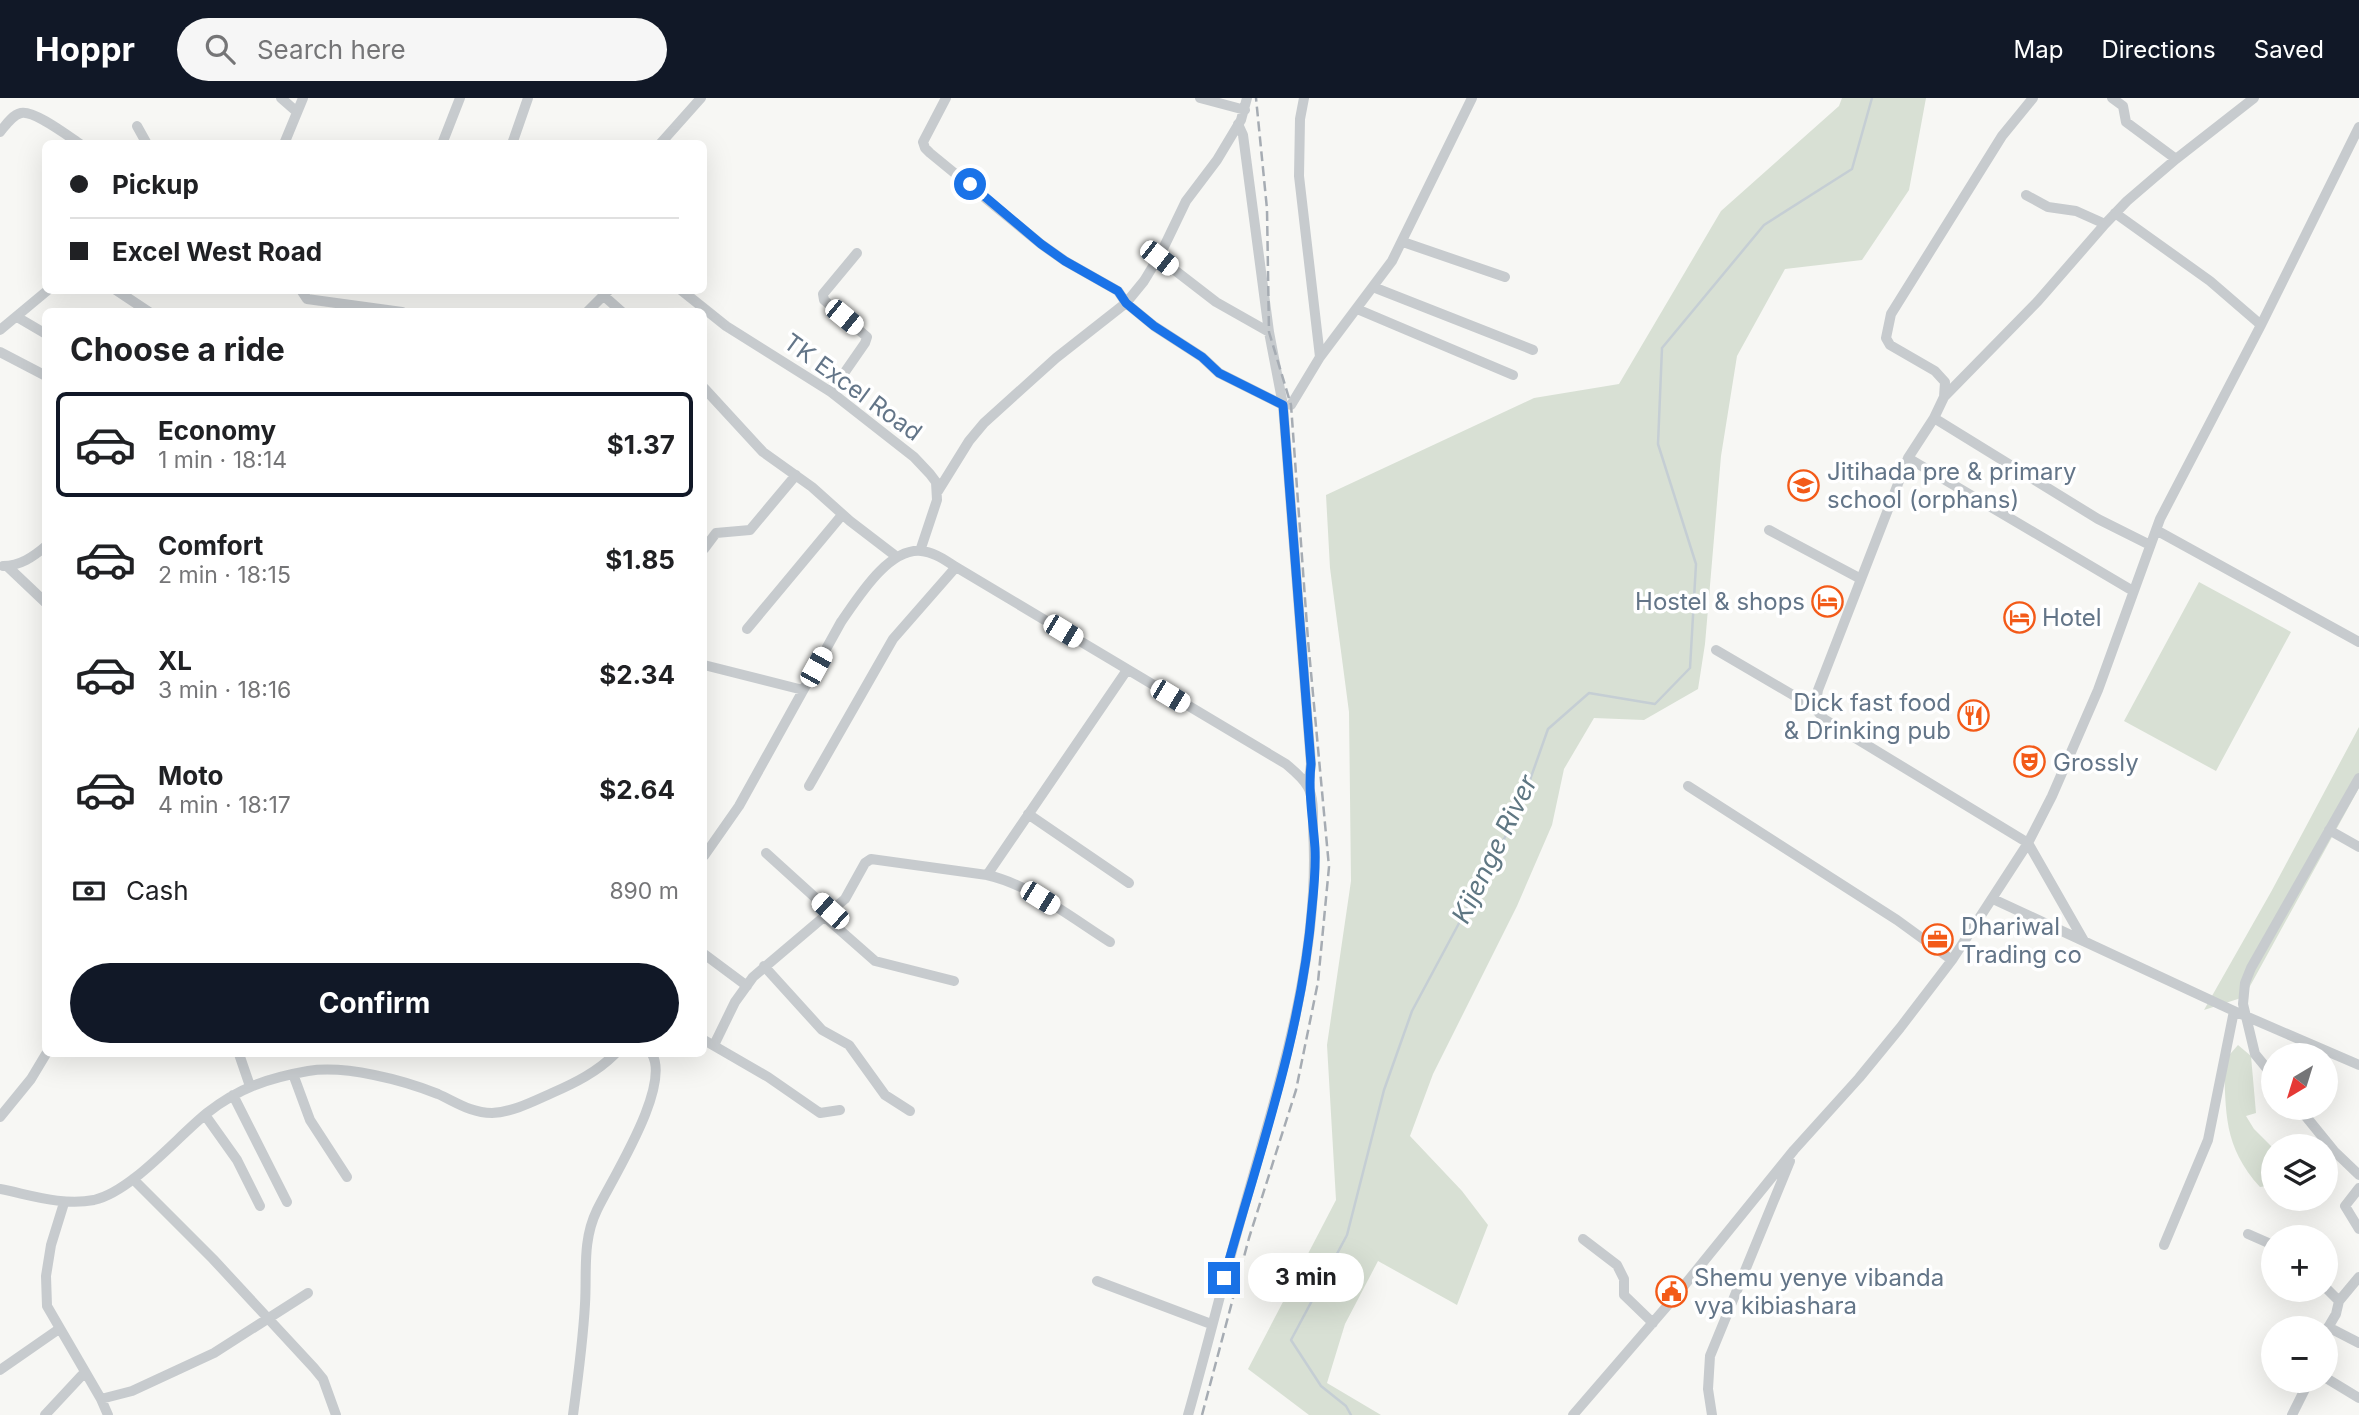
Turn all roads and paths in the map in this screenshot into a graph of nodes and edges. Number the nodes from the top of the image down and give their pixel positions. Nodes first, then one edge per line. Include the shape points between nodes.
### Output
1 (281, 98) edge
2 (303, 98) edge
3 (460, 98) edge
4 (528, 98) edge
5 (701, 98) edge
6 (946, 98) edge
7 (1200, 98) edge
8 (1247, 98) edge
9 (1304, 98) edge
10 (1472, 98) edge
11 (2033, 98) edge
12 (2112, 98) edge
13 (2251, 99) edge
14 (1245, 110) junction
15 (297, 112) junction
16 (1238, 124) junction
17 (137, 126) dead end
18 (2359, 127) edge
19 (0, 132) edge
20 (74, 140) edge
21 (145, 140) edge
22 (286, 140) edge
23 (444, 140) edge
24 (513, 140) edge
25 (664, 140) edge
26 (2176, 159) junction
27 (2026, 195) dead end
28 (2115, 213) junction
29 (2105, 223) junction
30 (1403, 242) junction
31 (857, 253) dead end
32 (1159, 258) junction
33 (1505, 277) dead end
34 (1373, 287) junction
35 (43, 294) edge
36 (123, 294) edge
37 (302, 294) edge
38 (605, 294) edge
39 (607, 294) edge
40 (686, 294) edge
41 (1126, 303) junction
42 (143, 308) edge
43 (374, 308) edge
44 (591, 308) edge
45 (619, 308) edge
46 (704, 308) edge
47 (1357, 309) junction
48 (707, 311) edge
49 (17, 317) junction
50 (2261, 325) junction
51 (0, 330) edge
52 (42, 332) edge
53 (1269, 332) junction
54 (1533, 349) dead end
55 (0, 352) edge
56 (1320, 356) junction
57 (42, 374) edge
58 (1513, 375) dead end
59 (707, 391) edge
60 (831, 392) junction
61 (1944, 397) junction
62 (1287, 405) junction
63 (1934, 418) junction
64 (1908, 458) junction
65 (796, 475) junction
66 (938, 491) junction
67 (842, 515) junction
68 (1769, 530) dead end
69 (2156, 530) junction
70 (707, 545) edge
71 (2150, 545) junction
72 (42, 549) edge
73 (920, 551) junction
74 (897, 557) junction
75 (3, 566) edge
76 (956, 567) junction
77 (1861, 579) junction
78 (2133, 591) junction
79 (42, 600) edge
80 (747, 629) dead end
81 (2359, 642) edge
82 (1716, 650) dead end
83 (707, 666) edge
84 (1127, 670) junction
85 (803, 690) junction
86 (1815, 708) junction
87 (2359, 778) edge
88 (809, 786) dead end
89 (1688, 786) dead end
90 (1308, 787) junction
91 (1028, 814) junction
92 (2329, 830) junction
93 (2028, 843) junction
94 (2359, 847) edge
95 (707, 852) edge
96 (766, 853) dead end
97 (987, 875) junction
98 (1129, 883) dead end
99 (1993, 899) junction
100 (828, 914) junction
101 (2084, 940) junction
102 (1110, 942) dead end
103 (707, 956) edge
104 (1952, 960) junction
105 (764, 967) junction
106 (954, 981) dead end
107 (747, 986) junction
108 (2234, 1011) junction
109 (2247, 1016) junction
110 (709, 1042) edge
111 (45, 1057) edge
112 (240, 1057) edge
113 (611, 1057) edge
114 (653, 1057) edge
115 (2261, 1061) edge
116 (2359, 1065) edge
117 (293, 1074) junction
118 (250, 1086) junction
119 (233, 1095) junction
120 (841, 1111) dead end
121 (910, 1111) dead end
122 (205, 1115) junction
123 (0, 1116) edge
124 (2309, 1120) edge
125 (1794, 1150) junction
126 (2359, 1175) edge
127 (347, 1177) dead end
128 (133, 1179) junction
129 (2359, 1188) edge
130 (0, 1189) edge
131 (287, 1202) dead end
132 (64, 1203) junction
133 (260, 1206) dead end
134 (2359, 1228) edge
135 (2248, 1234) dead end
136 (1583, 1239) dead end
137 (2261, 1240) edge
138 (2164, 1245) dead end
139 (2359, 1277) edge
140 (1097, 1281) dead end
141 (308, 1293) dead end
142 (2339, 1301) joint
143 (2335, 1316) edge
144 (268, 1320) junction
145 (1653, 1323) junction
146 (1211, 1324) junction
147 (59, 1329) junction
148 (2338, 1334) edge
149 (2359, 1343) edge
150 (0, 1370) edge
151 (85, 1371) junction
152 (2338, 1385) edge
153 (2303, 1393) edge
154 (2359, 1398) edge
155 (101, 1399) junction
156 (45, 1415) edge
157 (108, 1415) edge
158 (336, 1415) edge
159 (573, 1415) edge
160 (1188, 1415) edge
161 (1573, 1415) edge
162 (1712, 1415) edge
163 (2292, 1415) edge

1 - 15 street
2 - 15 street
3 - 23 street
4 - 24 street
5 - 25 street
6 - 41 street via 924,140 925,148 1041,244 1118,291
7 - 14 street
8 - 14 street
9 - 56 street via 1299,176
10 - 30 street
11 - 61 street via 2002,136 1891,314 1886,338 1890,345 1935,370 1945,382
12 - 26 street via 2123,106 2126,122
13 - 26 street
14 - 16 street
15 - 22 street
16 - 32 street via 1186,201
16 - 53 street
17 - 21 street
18 - 50 street
19 - 20 street via 17,114 24,113
26 - 28 street
27 - 29 street via 2048,207 2076,211
28 - 29 street
28 - 50 street via 2210,281
29 - 61 street via 2038,301
30 - 33 street
30 - 34 street
31 - 60 street via 823,294 824,300 867,337
32 - 41 street
32 - 53 street via 1216,302
34 - 47 street
34 - 54 street
35 - 49 street
36 - 42 street
37 - 43 street
38 - 44 street
39 - 45 street
40 - 46 street, TK Excel Road
41 - 62 street via 1219,373
41 - 66 street via 984,423
47 - 56 street
47 - 58 street
48 - 60 street, TK Excel Road
49 - 51 street
49 - 52 street
50 - 69 street
53 - 62 street
55 - 57 street
56 - 62 street
59 - 65 street via 763,452
60 - 66 street, TK Excel Road via 914,457 936,482
61 - 63 street
62 - 90 street via 1311,764
63 - 64 street
63 - 71 street via 2098,519
64 - 77 street
64 - 78 street
65 - 67 street
65 - 70 street via 750,530 716,533
66 - 73 street
67 - 74 street
67 - 80 street
68 - 77 street
69 - 71 street
69 - 81 street
71 - 78 street
72 - 75 street via 26,561
73 - 74 street
73 - 76 street
74 - 85 street via 855,602
75 - 79 street
76 - 84 street
76 - 88 street via 893,639
77 - 86 street
78 - 93 street via 2098,690
82 - 86 street
83 - 85 street
84 - 90 street via 1286,764
84 - 91 street
85 - 95 street via 739,806
86 - 93 street via 1824,719
87 - 92 street
89 - 104 street
90 - 146 street via 1315,852 1312,908 1292,1034
91 - 97 street
91 - 98 street
92 - 94 street
92 - 109 street via 2251,968 2244,990
93 - 99 street
93 - 101 street
96 - 100 street
97 - 100 street via 871,859 849,895
97 - 102 street via 1035,895
99 - 101 street
99 - 104 street
100 - 105 street
100 - 106 street via 875,961
101 - 108 street
103 - 107 street
104 - 125 street via 1859,1078
105 - 107 street
105 - 121 street via 822,1030 849,1045 885,1095
107 - 110 street
108 - 109 street
108 - 138 street via 2208,1140
109 - 115 street via 2255,1054
109 - 116 street
110 - 120 street via 820,1113
111 - 123 street
112 - 118 street
113 - 117 street via 574,1083 533,1102 493,1113 470,1110 379,1076 314,1070
114 - 159 street via 656,1072 645,1115 588,1237 582,1352
117 - 118 street
117 - 127 street via 310,1120
118 - 119 street
119 - 122 street
119 - 131 street
122 - 128 street
122 - 133 street via 237,1160
124 - 126 street
125 - 145 street
125 - 162 street via 1710,1356
128 - 132 street via 107,1195
128 - 144 street
129 - 134 street via 2345,1206
130 - 132 street
132 - 147 street via 46,1276 47,1306
135 - 137 street
136 - 145 street via 1617,1265 1624,1279 1624,1295
139 - 142 street
140 - 146 street
141 - 144 street
142 - 143 street
144 - 155 street via 168,1375
144 - 158 street via 323,1379
145 - 161 street
146 - 160 street
147 - 150 street
147 - 151 street
148 - 149 street
151 - 155 street
151 - 156 street
152 - 154 street
153 - 163 street
155 - 157 street

